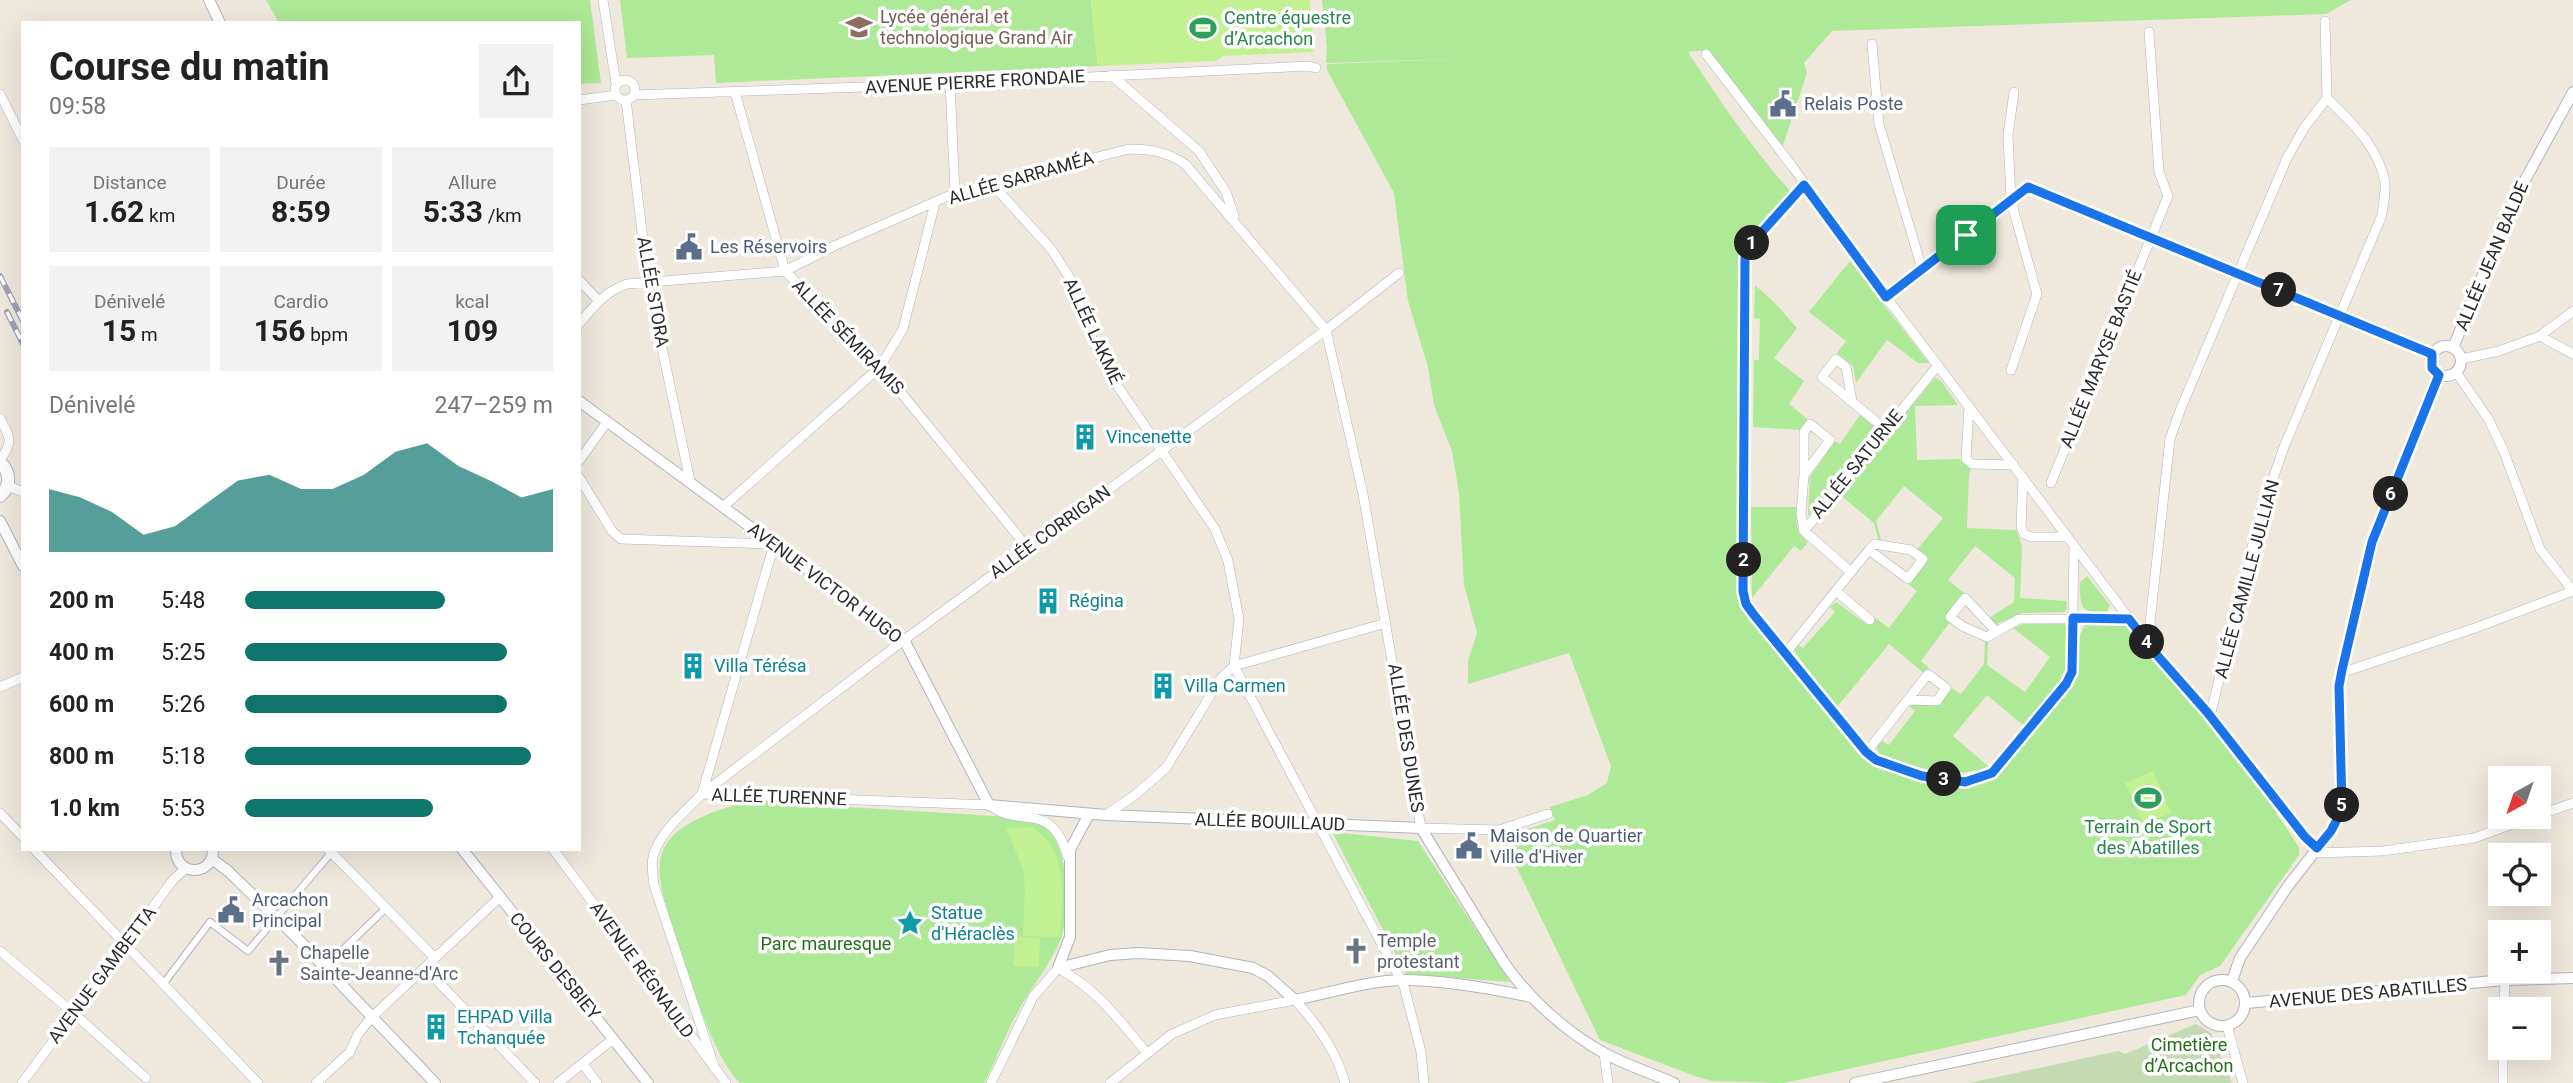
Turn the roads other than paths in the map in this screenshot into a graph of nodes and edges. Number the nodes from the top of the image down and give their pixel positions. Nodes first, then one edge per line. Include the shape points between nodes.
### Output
1 (209, 0) edge
2 (603, 0) edge
3 (219, 21) edge
4 (2325, 21) dead end
5 (2149, 32) dead end
6 (1872, 44) dead end
7 (1706, 54) dead end
8 (1316, 68) dead end
9 (1111, 75) junction
10 (616, 84) junction
11 (950, 84) junction
12 (735, 92) junction
13 (2014, 92) dead end
14 (2573, 92) edge
15 (0, 94) edge
16 (616, 95) junction
17 (630, 98) junction
18 (2327, 98) junction
19 (581, 100) edge
20 (21, 136) edge
21 (992, 184) junction
22 (1804, 185) junction
23 (954, 193) junction
24 (2011, 201) junction
25 (935, 203) junction
26 (1236, 222) junction
27 (2151, 236) junction
28 (1922, 269) junction
29 (785, 271) junction
30 (1399, 272) dead end
31 (2238, 273) junction
32 (648, 281) junction
33 (581, 282) edge
34 (1886, 297) junction
35 (598, 300) junction
36 (2573, 312) edge
37 (2340, 315) junction
38 (581, 321) edge
39 (1326, 330) junction
40 (2540, 336) junction
41 (2453, 348) junction
42 (2432, 354) junction
43 (2573, 354) edge
44 (2461, 359) junction
45 (1938, 365) junction
46 (880, 367) junction
47 (2011, 370) dead end
48 (2456, 372) junction
49 (2439, 375) junction
50 (1852, 401) junction
51 (581, 402) edge
52 (1969, 406) junction
53 (0, 418) edge
54 (607, 422) junction
55 (1885, 429) junction
56 (1162, 451) junction
57 (581, 458) edge
58 (0, 461) edge
59 (2014, 465) junction
60 (1804, 475) junction
61 (2023, 477) junction
62 (581, 480) edge
63 (690, 481) junction
64 (2051, 483) dead end
65 (4, 491) edge
66 (724, 506) junction
67 (0, 521) edge
68 (1804, 531) junction
69 (2067, 537) junction
70 (774, 544) junction
71 (2074, 545) junction
72 (1027, 548) junction
73 (1869, 550) junction
74 (21, 562) edge
75 (1851, 572) junction
76 (1836, 591) junction
77 (2573, 591) edge
78 (2073, 618) junction
79 (2129, 619) junction
80 (1870, 620) dead end
81 (1386, 623) junction
82 (1997, 631) junction
83 (904, 640) junction
84 (1785, 654) junction
85 (2156, 654) junction
86 (1234, 666) junction
87 (2342, 670) junction
88 (21, 678) edge
89 (0, 687) edge
90 (1909, 700) dead end
91 (2210, 716) junction
92 (1866, 752) junction
93 (702, 794) junction
94 (2573, 803) edge
95 (989, 805) junction
96 (2552, 810) edge
97 (1061, 812) junction
98 (0, 813) edge
99 (1089, 814) junction
100 (1548, 814) dead end
101 (1106, 815) junction
102 (1316, 825) junction
103 (1051, 826) junction
104 (1420, 828) junction
105 (2496, 830) edge
106 (21, 835) edge
107 (36, 851) edge
108 (176, 851) edge
109 (330, 851) edge
110 (464, 851) edge
111 (2316, 851) junction
112 (555, 852) edge
113 (212, 854) edge
114 (1070, 862) junction
115 (185, 869) junction
116 (500, 897) junction
117 (386, 908) junction
118 (275, 917) junction
119 (126, 946) junction
120 (0, 951) edge
121 (435, 958) junction
122 (325, 967) junction
123 (425, 968) junction
124 (1058, 968) junction
125 (2573, 978) edge
126 (2551, 979) edge
127 (1401, 980) junction
128 (2232, 981) junction
129 (2488, 982) edge
130 (164, 983) junction
131 (1531, 997) junction
132 (1295, 1000) junction
133 (2246, 1003) junction
134 (2200, 1010) junction
135 (74, 1014) junction
136 (372, 1017) junction
137 (2227, 1026) junction
138 (613, 1040) junction
139 (1147, 1053) junction
140 (1604, 1053) junction
141 (2503, 1060) edge
142 (583, 1064) junction
143 (715, 1069) junction
144 (148, 1081) edge
145 (22, 1083) edge
146 (258, 1083) edge
147 (316, 1083) edge
148 (435, 1083) edge
149 (535, 1083) edge
150 (558, 1083) edge
151 (597, 1083) edge
152 (648, 1083) edge
153 (726, 1083) edge
154 (990, 1083) edge
155 (1110, 1083) edge
156 (1345, 1083) edge
157 (1424, 1083) edge
158 (1608, 1083) edge
159 (1675, 1083) edge
160 (1855, 1083) edge
161 (2244, 1083) edge
162 (2503, 1083) edge

1 - 3 street
2 - 10 street
4 - 18 street
5 - 27 street, ALLÉE MARYSE BASTIÉ via 2159,172 2168,196
6 - 28 street via 1879,124
7 - 22 street
8 - 9 street, AVENUE PIERRE FRONDAIE
9 - 11 street, AVENUE PIERRE FRONDAIE
9 - 26 street via 1199,151 1226,192
10 - 16 street
10 - 17 street via 632,82
11 - 12 street, AVENUE PIERRE FRONDAIE
11 - 23 street
12 - 17 street, AVENUE PIERRE FRONDAIE
12 - 29 street, ALLÉE SÉMIRAMIS
13 - 24 street via 2008,135
14 - 41 street, ALLÉE JEAN BALDE via 2512,204
15 - 20 street
16 - 17 street
16 - 19 street
17 - 32 street, ALLÉE STORA
18 - 31 street via 2287,158
18 - 37 street, ALLÉE CAMILLE JULLIAN via 2375,153 2385,184 2382,215
21 - 23 street, ALLÉE SARRAMÉA
21 - 26 street, ALLÉE SARRAMÉA via 1129,149 1147,149 1185,164
21 - 56 street, ALLÉE LAKMÉ via 1052,250 1071,280 1108,372
22 - 34 street
22 - 84 street via 1753,242 1745,258 1744,600
23 - 25 street, ALLÉE SARRAMÉA
24 - 27 street via 2028,187
24 - 28 street
24 - 47 street via 2037,294
25 - 29 street
25 - 46 street, ALLÉE SARRAMÉA via 903,329
26 - 39 street, ALLÉE SARRAMÉA
27 - 31 street
27 - 64 street, ALLÉE MARYSE BASTIÉ
28 - 34 street
29 - 32 street
29 - 46 street, ALLÉE SÉMIRAMIS
30 - 39 street, ALLÉE CORRIGAN
31 - 37 street
31 - 85 street via 2170,439 2150,622
32 - 35 street via 615,288
32 - 63 street, ALLÉE STORA
33 - 35 street
34 - 45 street
35 - 38 street
36 - 40 street
37 - 42 street
37 - 91 street, ALLÉE CAMILLE JULLIAN via 2259,519
39 - 56 street, ALLÉE CORRIGAN
39 - 81 street, ALLÉE DES DUNES
40 - 43 street
40 - 44 street
41 - 42 street via 2439,348
41 - 44 street
42 - 49 street via 2432,368
44 - 48 street
45 - 52 street
45 - 55 street, ALLÉE SATURNE
46 - 66 street, ALLÉE SARRAMÉA
46 - 72 street, ALLÉE SÉMIRAMIS
48 - 49 street via 2448,377
48 - 77 street via 2504,452 2540,549
49 - 87 street via 2372,542
50 - 50 street via 1822,377 1836,359 1846,367
50 - 55 street
51 - 54 street, AVENUE VICTOR HUGO
52 - 59 street
52 - 59 street via 1966,459 1972,464
53 - 58 street via 10,441
54 - 57 street
54 - 63 street, AVENUE VICTOR HUGO
55 - 68 street, ALLÉE SATURNE
56 - 72 street, ALLÉE CORRIGAN
56 - 86 street, ALLÉE LAKMÉ via 1215,530 1228,561 1239,618
58 - 65 main road via 8,474
59 - 61 street
60 - 60 street via 1804,432 1810,424 1830,440
60 - 68 street
61 - 69 street
61 - 69 street via 2024,534
62 - 70 street via 621,539
63 - 66 street, AVENUE VICTOR HUGO
66 - 70 street, AVENUE VICTOR HUGO
67 - 74 street
68 - 75 street, ALLÉE SATURNE
69 - 71 street
70 - 83 street, AVENUE VICTOR HUGO
70 - 93 street
71 - 78 street
71 - 79 street
72 - 83 street, ALLÉE CORRIGAN
73 - 73 street via 1874,544 1911,550 1923,559 1908,579
73 - 75 street
75 - 76 street
76 - 80 street
76 - 84 street
77 - 87 street
78 - 79 street
78 - 82 street via 2019,619
78 - 92 street via 2072,672 2066,684 1992,773 1965,782 1922,776
79 - 85 street
81 - 86 street
81 - 104 street, ALLÉE DES DUNES
82 - 82 street via 1987,637 1950,617 1965,598
83 - 93 street, ALLÉE CORRIGAN
83 - 95 street, AVENUE VICTOR HUGO
84 - 92 street
85 - 91 street
86 - 101 street via 1221,678 1166,768
86 - 102 street
87 - 111 street via 2342,810
88 - 89 street
90 - 92 street
91 - 111 street
93 - 95 street, ALLÉE TURENNE
93 - 143 street, ALLÉE TURENNE via 676,820 652,859 654,885
94 - 96 street
95 - 97 street, ALLÉE BOUILLAUD
95 - 103 street
97 - 99 street, ALLÉE BOUILLAUD
97 - 103 street via 1049,819
98 - 106 street
99 - 101 street, ALLÉE BOUILLAUD
99 - 114 street via 1073,842
100 - 104 street, ALLÉE BOUILLAUD via 1499,830
101 - 102 street, ALLÉE BOUILLAUD
102 - 104 street, ALLÉE BOUILLAUD
102 - 127 street
103 - 114 street via 1061,837
104 - 131 street, ALLÉE DES DUNES via 1503,961
105 - 111 street via 2474,838 2383,851
107 - 119 street
108 - 115 street
109 - 117 street
109 - 118 street
110 - 116 street, COURS DESBIEY
111 - 128 street via 2240,958
112 - 143 street, AVENUE RÉGNAULD
113 - 115 street via 203,869
113 - 118 street
114 - 124 street via 1070,937
115 - 119 street, AVENUE GAMBETTA
116 - 121 street
116 - 138 street, COURS DESBIEY
117 - 121 street
117 - 122 street
118 - 122 street
118 - 130 street via 248,951 210,922
119 - 130 street
119 - 135 street, AVENUE GAMBETTA
120 - 135 street
121 - 123 street
122 - 136 street
123 - 136 street
123 - 149 street
124 - 132 street via 1110,955 1190,956 1253,968
124 - 139 street via 1084,983
124 - 154 street via 1033,997
125 - 126 street, AVENUE DES ABATILLES
127 - 131 street via 1477,986
127 - 132 street
127 - 157 street via 1421,1052
128 - 133 street via 2244,993
128 - 134 street via 2214,980 2207,985
129 - 133 street, AVENUE DES ABATILLES
130 - 146 street
131 - 140 street, ALLÉE DES DUNES
132 - 139 street via 1214,1015 1172,1034
132 - 156 street via 1310,1016
133 - 137 street via 2238,1020
134 - 137 street via 2213,1024
134 - 160 street
135 - 144 street
135 - 145 street, AVENUE GAMBETTA
136 - 147 street via 350,1052
136 - 148 street
137 - 161 street
138 - 142 street
138 - 152 street, COURS DESBIEY
139 - 155 street
140 - 158 street
140 - 159 street, ALLÉE DES DUNES
141 - 162 street
142 - 150 street
142 - 151 street
143 - 153 street, AVENUE RÉGNAULD

